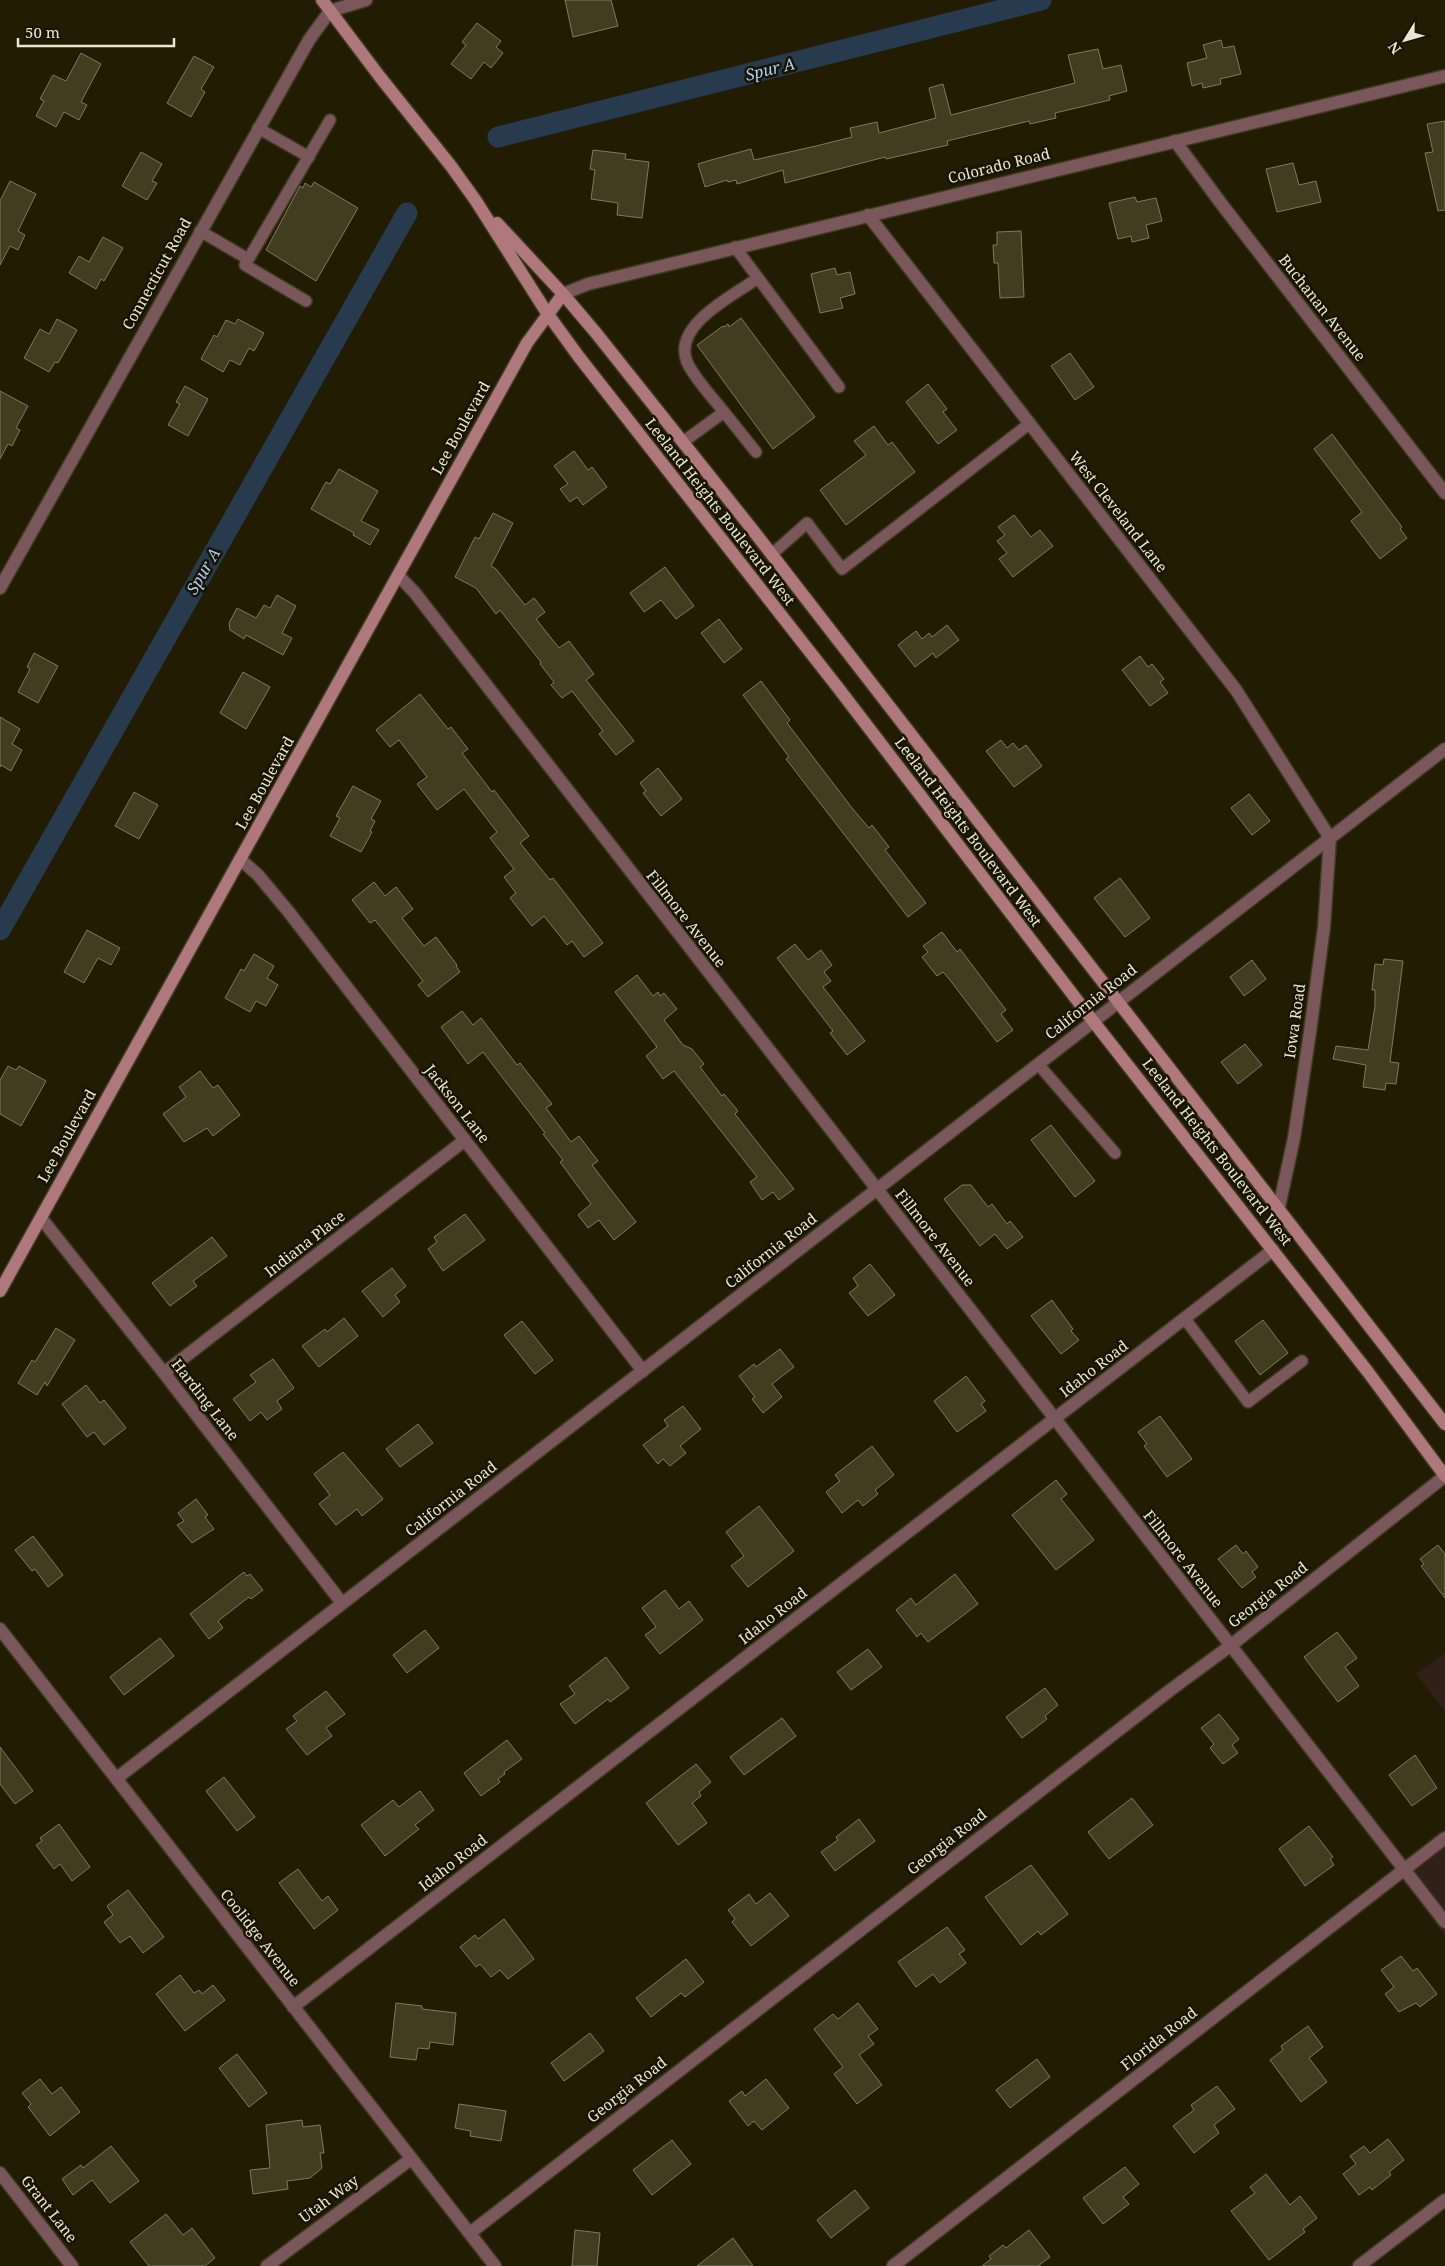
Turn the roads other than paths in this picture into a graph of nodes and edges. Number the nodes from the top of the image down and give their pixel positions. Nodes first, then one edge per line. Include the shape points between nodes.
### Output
1 (322, 0) edge
2 (366, 0) edge
3 (330, 11) junction
4 (1445, 76) edge
5 (330, 120) dead end
6 (258, 128) junction
7 (1175, 141) junction
8 (309, 157) junction
9 (476, 201) junction
10 (868, 215) junction
11 (200, 231) junction
12 (735, 247) junction
13 (248, 259) junction
14 (758, 278) junction
15 (563, 294) junction
16 (306, 301) dead end
17 (547, 313) junction
18 (839, 387) dead end
19 (724, 412) junction
20 (1030, 424) junction
21 (683, 442) junction
22 (756, 452) dead end
23 (1445, 493) edge
24 (772, 554) junction
25 (398, 575) junction
26 (0, 588) edge
27 (1445, 750) edge
28 (1330, 838) junction
29 (241, 860) junction
30 (1118, 1002) junction
31 (1093, 1021) junction
32 (1038, 1064) junction
33 (465, 1140) junction
34 (1115, 1153) dead end
35 (877, 1189) junction
36 (1279, 1207) junction
37 (41, 1218) junction
38 (1273, 1250) junction
39 (0, 1291) edge
40 (1186, 1319) junction
41 (1302, 1361) dead end
42 (642, 1371) junction
43 (164, 1373) junction
44 (1055, 1420) junction
45 (1445, 1424) edge
46 (1445, 1476) edge
47 (342, 1603) junction
48 (0, 1629) edge
49 (1230, 1646) junction
50 (117, 1778) junction
51 (1445, 1838) edge
52 (1405, 1869) junction
53 (1445, 1922) edge
54 (293, 2007) junction
55 (411, 2159) junction
56 (0, 2173) edge
57 (1445, 2200) edge
58 (470, 2233) junction
59 (72, 2266) edge
60 (267, 2266) edge
61 (495, 2266) edge
62 (893, 2266) edge
63 (1359, 2266) edge

1 - 3 main road, Leeland Heights Boulevard West
2 - 3 street
3 - 6 street, Connecticut Road via 309,40
3 - 9 main road, Leeland Heights Boulevard West
4 - 7 street, Colorado Road
5 - 8 lane
6 - 8 lane
6 - 11 street, Connecticut Road
7 - 10 street, Colorado Road
7 - 23 street, Buchanan Avenue
8 - 13 lane
9 - 15 main road, Leeland Heights Boulevard West
9 - 17 main road, Leeland Heights Boulevard West
10 - 12 street, Colorado Road
10 - 20 street, West Cleveland Lane
11 - 13 lane
11 - 26 street, Connecticut Road
12 - 14 lane
12 - 15 street, Colorado Road via 588,284
13 - 16 lane via 245,265
14 - 18 lane
14 - 19 lane via 701,318 687,336 683,350 688,364
15 - 17 main road, Lee Boulevard
15 - 21 main road, Leeland Heights Boulevard West
17 - 25 main road, Lee Boulevard via 527,343
17 - 31 main road, Leeland Heights Boulevard West
19 - 21 lane
19 - 22 lane
20 - 24 lane via 842,568 807,522
20 - 28 street, West Cleveland Lane via 1236,690
21 - 24 main road, Leeland Heights Boulevard West
24 - 30 main road, Leeland Heights Boulevard West
25 - 29 main road, Lee Boulevard
25 - 35 street, Fillmore Avenue
27 - 28 street, California Road
28 - 30 street, California Road
28 - 36 street, Iowa Road via 1324,927 1310,1032 1294,1138
29 - 33 street, Jackson Lane via 288,911
29 - 37 main road, Lee Boulevard
30 - 31 street, California Road
30 - 36 main road, Leeland Heights Boulevard West
31 - 32 street, California Road
31 - 38 main road, Leeland Heights Boulevard West
32 - 34 lane
32 - 35 street, California Road
33 - 42 street, Jackson Lane
33 - 43 street, Indiana Place
35 - 42 street, California Road
35 - 44 street, Fillmore Avenue
36 - 45 main road, Leeland Heights Boulevard West
37 - 39 main road, Lee Boulevard
37 - 43 street, Harding Lane
38 - 40 street, Idaho Road
38 - 46 main road, Leeland Heights Boulevard West
40 - 41 lane via 1248,1402
40 - 44 street, Idaho Road
42 - 47 street, California Road
43 - 47 street, Harding Lane
44 - 49 street, Fillmore Avenue
44 - 54 street, Idaho Road
46 - 49 street, Georgia Road
47 - 50 street, California Road
48 - 50 street, Coolidge Avenue
49 - 52 street, Fillmore Avenue
49 - 58 street, Georgia Road
50 - 54 street, Coolidge Avenue
51 - 52 street, Florida Road
52 - 53 street, Fillmore Avenue
52 - 62 street, Florida Road
54 - 55 street, Coolidge Avenue
55 - 58 street, Coolidge Avenue
55 - 60 street, Utah Way
56 - 59 street, Grant Lane
57 - 63 street
58 - 61 street, Coolidge Avenue

